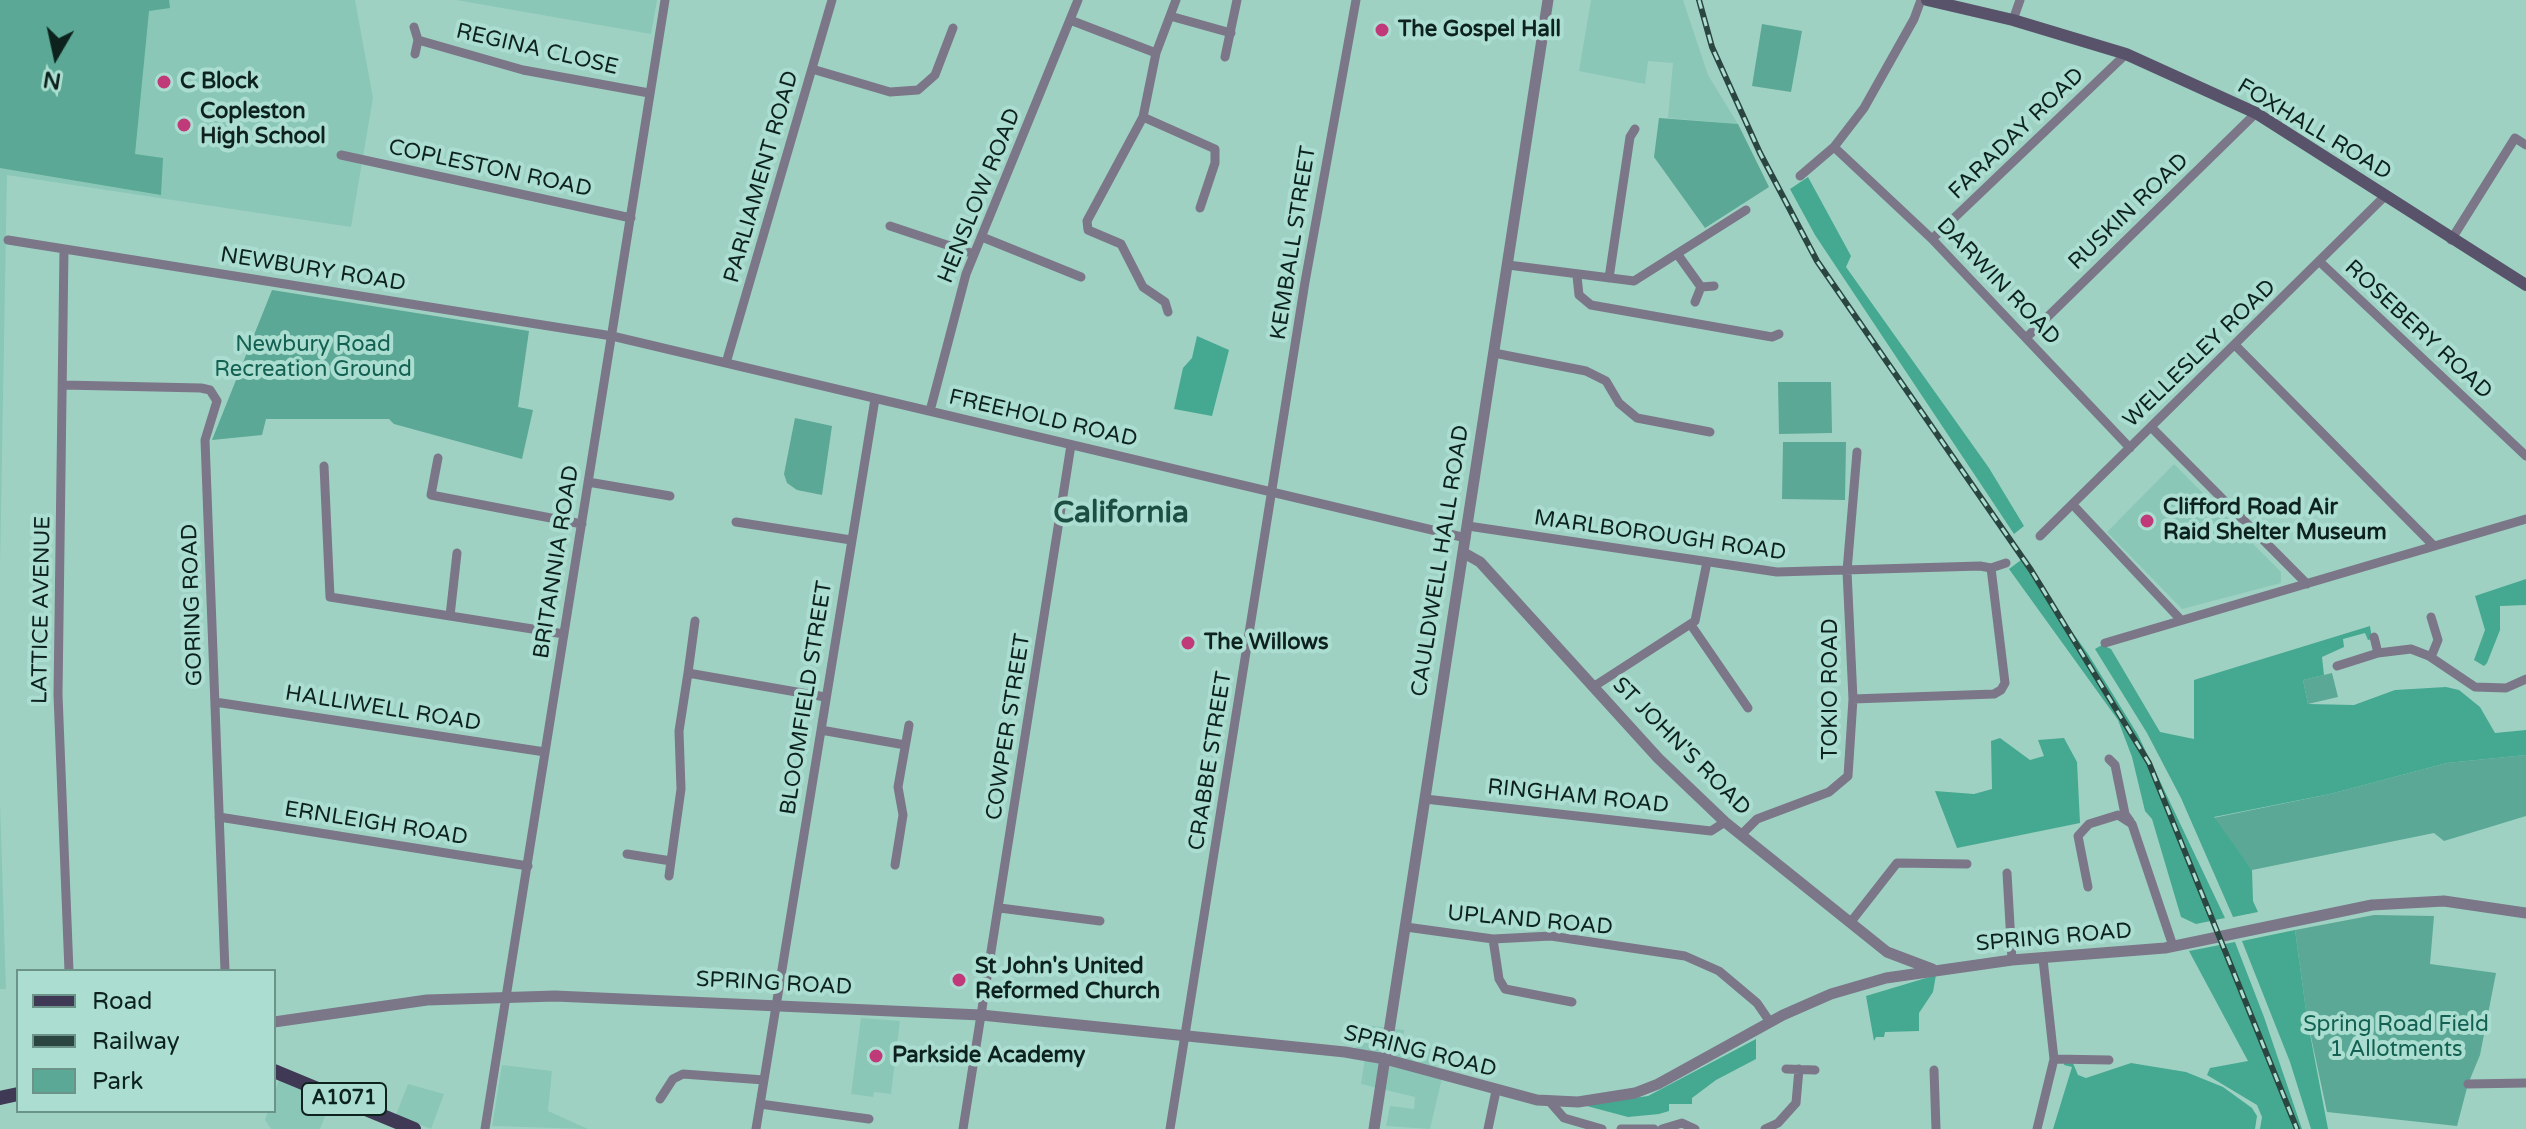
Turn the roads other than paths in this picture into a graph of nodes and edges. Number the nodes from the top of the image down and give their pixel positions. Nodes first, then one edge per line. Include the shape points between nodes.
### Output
1 (665, 0) edge
2 (832, 0) edge
3 (1078, 0) edge
4 (1176, 0) edge
5 (1237, 0) edge
6 (1356, 0) edge
7 (1548, 0) edge
8 (1921, 0) edge
9 (1927, 0) edge
10 (2020, 0) edge
11 (1170, 16) junction
12 (1070, 20) junction
13 (2013, 20) junction
14 (414, 27) dead end
15 (953, 28) dead end
16 (1231, 33) junction
17 (418, 40) junction
18 (1156, 53) junction
19 (415, 54) dead end
20 (2126, 54) junction
21 (1225, 57) dead end
22 (812, 69) junction
23 (649, 93) junction
24 (2256, 113) junction
25 (1143, 117) junction
26 (1635, 129) dead end
27 (2526, 145) edge
28 (1834, 147) junction
29 (341, 155) dead end
30 (1800, 176) dead end
31 (2385, 196) junction
32 (1200, 208) dead end
33 (1746, 210) dead end
34 (631, 218) junction
35 (890, 226) dead end
36 (982, 237) junction
37 (1932, 239) junction
38 (8, 240) dead end
39 (2451, 240) junction
40 (64, 249) junction
41 (974, 254) junction
42 (1678, 255) junction
43 (2320, 262) junction
44 (1508, 265) junction
45 (1577, 276) junction
46 (1081, 277) dead end
47 (1609, 278) junction
48 (2526, 285) edge
49 (1714, 286) dead end
50 (1701, 287) junction
51 (1172, 294) dead end
52 (1160, 299) junction
53 (1695, 302) dead end
54 (1168, 312) dead end
55 (1779, 334) dead end
56 (612, 336) junction
57 (2027, 337) junction
58 (2235, 345) junction
59 (1494, 353) junction
60 (726, 363) junction
61 (63, 385) junction
62 (875, 399) junction
63 (930, 411) junction
64 (2151, 427) junction
65 (1710, 432) dead end
66 (1071, 445) junction
67 (2130, 448) junction
68 (1857, 452) dead end
69 (2526, 456) edge
70 (438, 458) dead end
71 (324, 466) dead end
72 (588, 482) junction
73 (1272, 493) junction
74 (670, 496) dead end
75 (2074, 506) junction
76 (2526, 519) edge
77 (736, 522) dead end
78 (582, 524) junction
79 (1467, 532) junction
80 (2040, 536) dead end
81 (851, 540) junction
82 (2433, 545) junction
83 (457, 553) dead end
84 (1464, 553) junction
85 (1707, 562) junction
86 (2006, 563) dead end
87 (1991, 568) junction
88 (1847, 571) junction
89 (2307, 584) junction
90 (450, 616) junction
91 (2431, 617) dead end
92 (2181, 620) junction
93 (695, 621) dead end
94 (1691, 625) junction
95 (564, 634) junction
96 (2374, 637) dead end
97 (2105, 643) dead end
98 (2378, 653) junction
99 (2431, 657) junction
100 (2337, 666) dead end
101 (688, 673) junction
102 (2526, 679) edge
103 (1593, 687) junction
104 (825, 697) junction
105 (1853, 699) junction
106 (215, 702) junction
107 (1748, 708) dead end
108 (909, 725) dead end
109 (821, 730) junction
110 (905, 745) junction
111 (545, 752) junction
112 (2109, 759) dead end
113 (1425, 799) junction
114 (219, 817) junction
115 (1725, 822) junction
116 (2132, 824) junction
117 (1741, 835) junction
118 (627, 854) dead end
119 (671, 861) junction
120 (1967, 864) dead end
121 (895, 865) dead end
122 (528, 866) junction
123 (2007, 873) dead end
124 (669, 876) dead end
125 (2088, 887) dead end
126 (1000, 908) junction
127 (2526, 913) edge
128 (1100, 921) dead end
129 (1850, 923) junction
130 (1406, 927) junction
131 (1493, 939) junction
132 (2173, 946) junction
133 (1887, 952) junction
134 (2043, 959) junction
135 (2012, 960) junction
136 (69, 969) edge
137 (225, 969) edge
138 (1932, 969) junction
139 (1886, 978) junction
140 (506, 997) junction
141 (1572, 1002) dead end
142 (776, 1004) junction
143 (981, 1015) junction
144 (276, 1022) edge
145 (1770, 1022) junction
146 (1186, 1034) junction
147 (1385, 1059) junction
148 (2054, 1059) junction
149 (2109, 1060) dead end
150 (1786, 1069) dead end
151 (1799, 1069) junction
152 (1815, 1070) dead end
153 (1934, 1070) dead end
154 (276, 1072) edge
155 (764, 1080) junction
156 (2526, 1083) edge
157 (2468, 1084) dead end
158 (1496, 1091) junction
159 (660, 1099) dead end
160 (1550, 1102) junction
161 (760, 1104) junction
162 (869, 1119) dead end
163 (414, 1129) edge
164 (485, 1129) edge
165 (756, 1129) edge
166 (963, 1129) edge
167 (1170, 1129) edge
168 (1374, 1129) edge
169 (1488, 1129) edge
170 (1602, 1129) edge
171 (1621, 1129) edge
172 (1654, 1129) edge
173 (1662, 1129) edge
174 (1695, 1129) edge
175 (1765, 1129) edge
176 (1936, 1129) edge
177 (2037, 1129) edge

1 - 23 street, BRITANNIA ROAD
2 - 22 street, PARLIAMENT ROAD
3 - 12 street, HENSLOW ROAD
4 - 11 street
5 - 16 street
6 - 73 street, KEMBALL STREET
7 - 44 street, CAULDWELL HALL ROAD
8 - 28 street via 1864,108
9 - 13 main road, FOXHALL ROAD
10 - 13 street
11 - 16 street
11 - 18 street
12 - 18 street
12 - 36 street, HENSLOW ROAD
13 - 20 main road, FOXHALL ROAD
14 - 17 street
15 - 22 street via 935,75 918,90 890,92
16 - 21 street
17 - 19 street
17 - 23 street, REGINA CLOSE via 523,70
18 - 25 street
20 - 24 main road, FOXHALL ROAD
20 - 37 street, FARADAY ROAD
22 - 60 street, PARLIAMENT ROAD
23 - 34 street, BRITANNIA ROAD
24 - 31 main road, FOXHALL ROAD
24 - 57 street, RUSKIN ROAD
25 - 32 street via 1215,149
25 - 52 street via 1087,221 1088,230 1121,244 1143,287
26 - 47 street
27 - 39 street via 2515,138
28 - 30 street
28 - 37 street, DARWIN ROAD
29 - 34 street, COPLESTON ROAD
31 - 39 main road, FOXHALL ROAD
31 - 43 street, WELLESLEY ROAD
33 - 42 street
34 - 56 street, BRITANNIA ROAD
35 - 41 street
36 - 41 street, HENSLOW ROAD
36 - 46 street
37 - 57 street, DARWIN ROAD
38 - 40 street, NEWBURY ROAD
39 - 48 main road, FOXHALL ROAD
40 - 56 street, NEWBURY ROAD
40 - 61 street, LATTICE AVENUE
41 - 63 street, HENSLOW ROAD
42 - 47 street via 1640,279
42 - 50 street
43 - 58 street, WELLESLEY ROAD
43 - 69 street, ROSEBERY ROAD
44 - 45 street
44 - 59 street, CAULDWELL HALL ROAD
45 - 47 street
45 - 55 street via 1577,291 1591,305 1772,337
49 - 50 street
50 - 53 street
51 - 52 street
52 - 54 street
56 - 60 street, FREEHOLD ROAD
56 - 72 street, BRITANNIA ROAD
57 - 67 street, DARWIN ROAD
58 - 64 street, WELLESLEY ROAD
58 - 82 street
59 - 65 street via 1586,371 1606,381 1619,403 1637,418
59 - 79 street, CAULDWELL HALL ROAD
60 - 62 street, FREEHOLD ROAD
61 - 106 street, GORING ROAD via 201,388 216,397 205,437
61 - 136 street, LATTICE AVENUE via 58,695
62 - 63 street, FREEHOLD ROAD
62 - 81 street, BLOOMFIELD STREET
63 - 66 street, FREEHOLD ROAD
64 - 67 street, WELLESLEY ROAD
64 - 89 street
66 - 73 street, FREEHOLD ROAD
66 - 126 street, COWPER STREET
67 - 75 street, WELLESLEY ROAD
68 - 88 street, TOKIO ROAD
70 - 78 street via 431,495
71 - 90 street via 330,597
72 - 74 street
72 - 78 street, BRITANNIA ROAD
73 - 79 street, FREEHOLD ROAD
73 - 146 street, CRABBE STREET
75 - 80 street, WELLESLEY ROAD
75 - 92 street
76 - 82 street
77 - 81 street
78 - 95 street, BRITANNIA ROAD
79 - 84 street, CAULDWELL HALL ROAD
79 - 85 street, MARLBOROUGH ROAD
81 - 104 street, BLOOMFIELD STREET
82 - 89 street
83 - 90 street
84 - 103 street, ST JOHN'S ROAD via 1480,562
84 - 113 street, CAULDWELL HALL ROAD
85 - 88 street, MARLBOROUGH ROAD via 1783,573
85 - 94 street via 1700,610
86 - 87 street
87 - 88 street, MARLBOROUGH ROAD
87 - 105 street via 2004,687 1994,694
88 - 105 street, TOKIO ROAD
89 - 92 street
90 - 95 street
91 - 99 street via 2438,640
92 - 97 street
93 - 101 street
94 - 103 street
94 - 107 street
95 - 111 street, BRITANNIA ROAD
96 - 98 street
98 - 99 street via 2411,649
98 - 100 street
99 - 102 street via 2464,683 2482,689 2506,688
101 - 104 street
101 - 119 street
103 - 115 street, ST JOHN'S ROAD
104 - 109 street, BLOOMFIELD STREET
105 - 117 street, TOKIO ROAD via 1851,765 1842,784 1757,819
106 - 111 street, HALLIWELL ROAD
106 - 114 street, GORING ROAD
108 - 110 street
109 - 110 street
109 - 142 street, BLOOMFIELD STREET
110 - 121 street
111 - 122 street, BRITANNIA ROAD
112 - 116 street
113 - 115 street, RINGHAM ROAD via 1711,831
113 - 130 street, CAULDWELL HALL ROAD
114 - 122 street, ERNLEIGH ROAD
114 - 137 street, GORING ROAD
115 - 117 street, ST JOHN'S ROAD
116 - 125 street via 2118,815 2089,824 2078,836
116 - 132 street
117 - 129 street, ST JOHN'S ROAD
118 - 119 street
119 - 124 street
120 - 129 street via 1897,863
122 - 140 street, BRITANNIA ROAD
123 - 135 street
126 - 128 street
126 - 143 street, COWPER STREET
127 - 132 street, SPRING ROAD via 2444,901 2372,905
129 - 133 street, ST JOHN'S ROAD
130 - 131 street, UPLAND ROAD
130 - 147 street, CAULDWELL HALL ROAD
131 - 141 street via 1505,989
131 - 145 street, UPLAND ROAD via 1551,936 1685,956 1743,990
132 - 134 street, SPRING ROAD
133 - 138 street, ST JOHN'S ROAD
133 - 139 street
134 - 135 street, SPRING ROAD
134 - 148 street
135 - 138 street, SPRING ROAD
138 - 139 street, SPRING ROAD
139 - 145 street, SPRING ROAD via 1831,994
140 - 142 street, SPRING ROAD
140 - 144 street, SPRING ROAD via 384,1005
140 - 164 street, BRITANNIA ROAD
142 - 143 street, SPRING ROAD
142 - 155 street, BLOOMFIELD STREET
143 - 146 street, SPRING ROAD
143 - 166 street, COWPER STREET
145 - 160 street, SPRING ROAD via 1635,1093
146 - 147 street, SPRING ROAD
146 - 167 street, CRABBE STREET
147 - 158 street, SPRING ROAD
147 - 168 street, CAULDWELL HALL ROAD
148 - 149 street
148 - 177 street
150 - 151 street
151 - 152 street
151 - 175 street via 1796,1103
153 - 176 street
154 - 163 main road, A1071
155 - 159 street via 683,1074
155 - 161 street, BLOOMFIELD STREET
156 - 157 street
158 - 160 street, SPRING ROAD
158 - 169 street
160 - 170 street via 1564,1118
161 - 162 street
161 - 165 street, BLOOMFIELD STREET
171 - 172 street
173 - 174 street via 1682,1123

